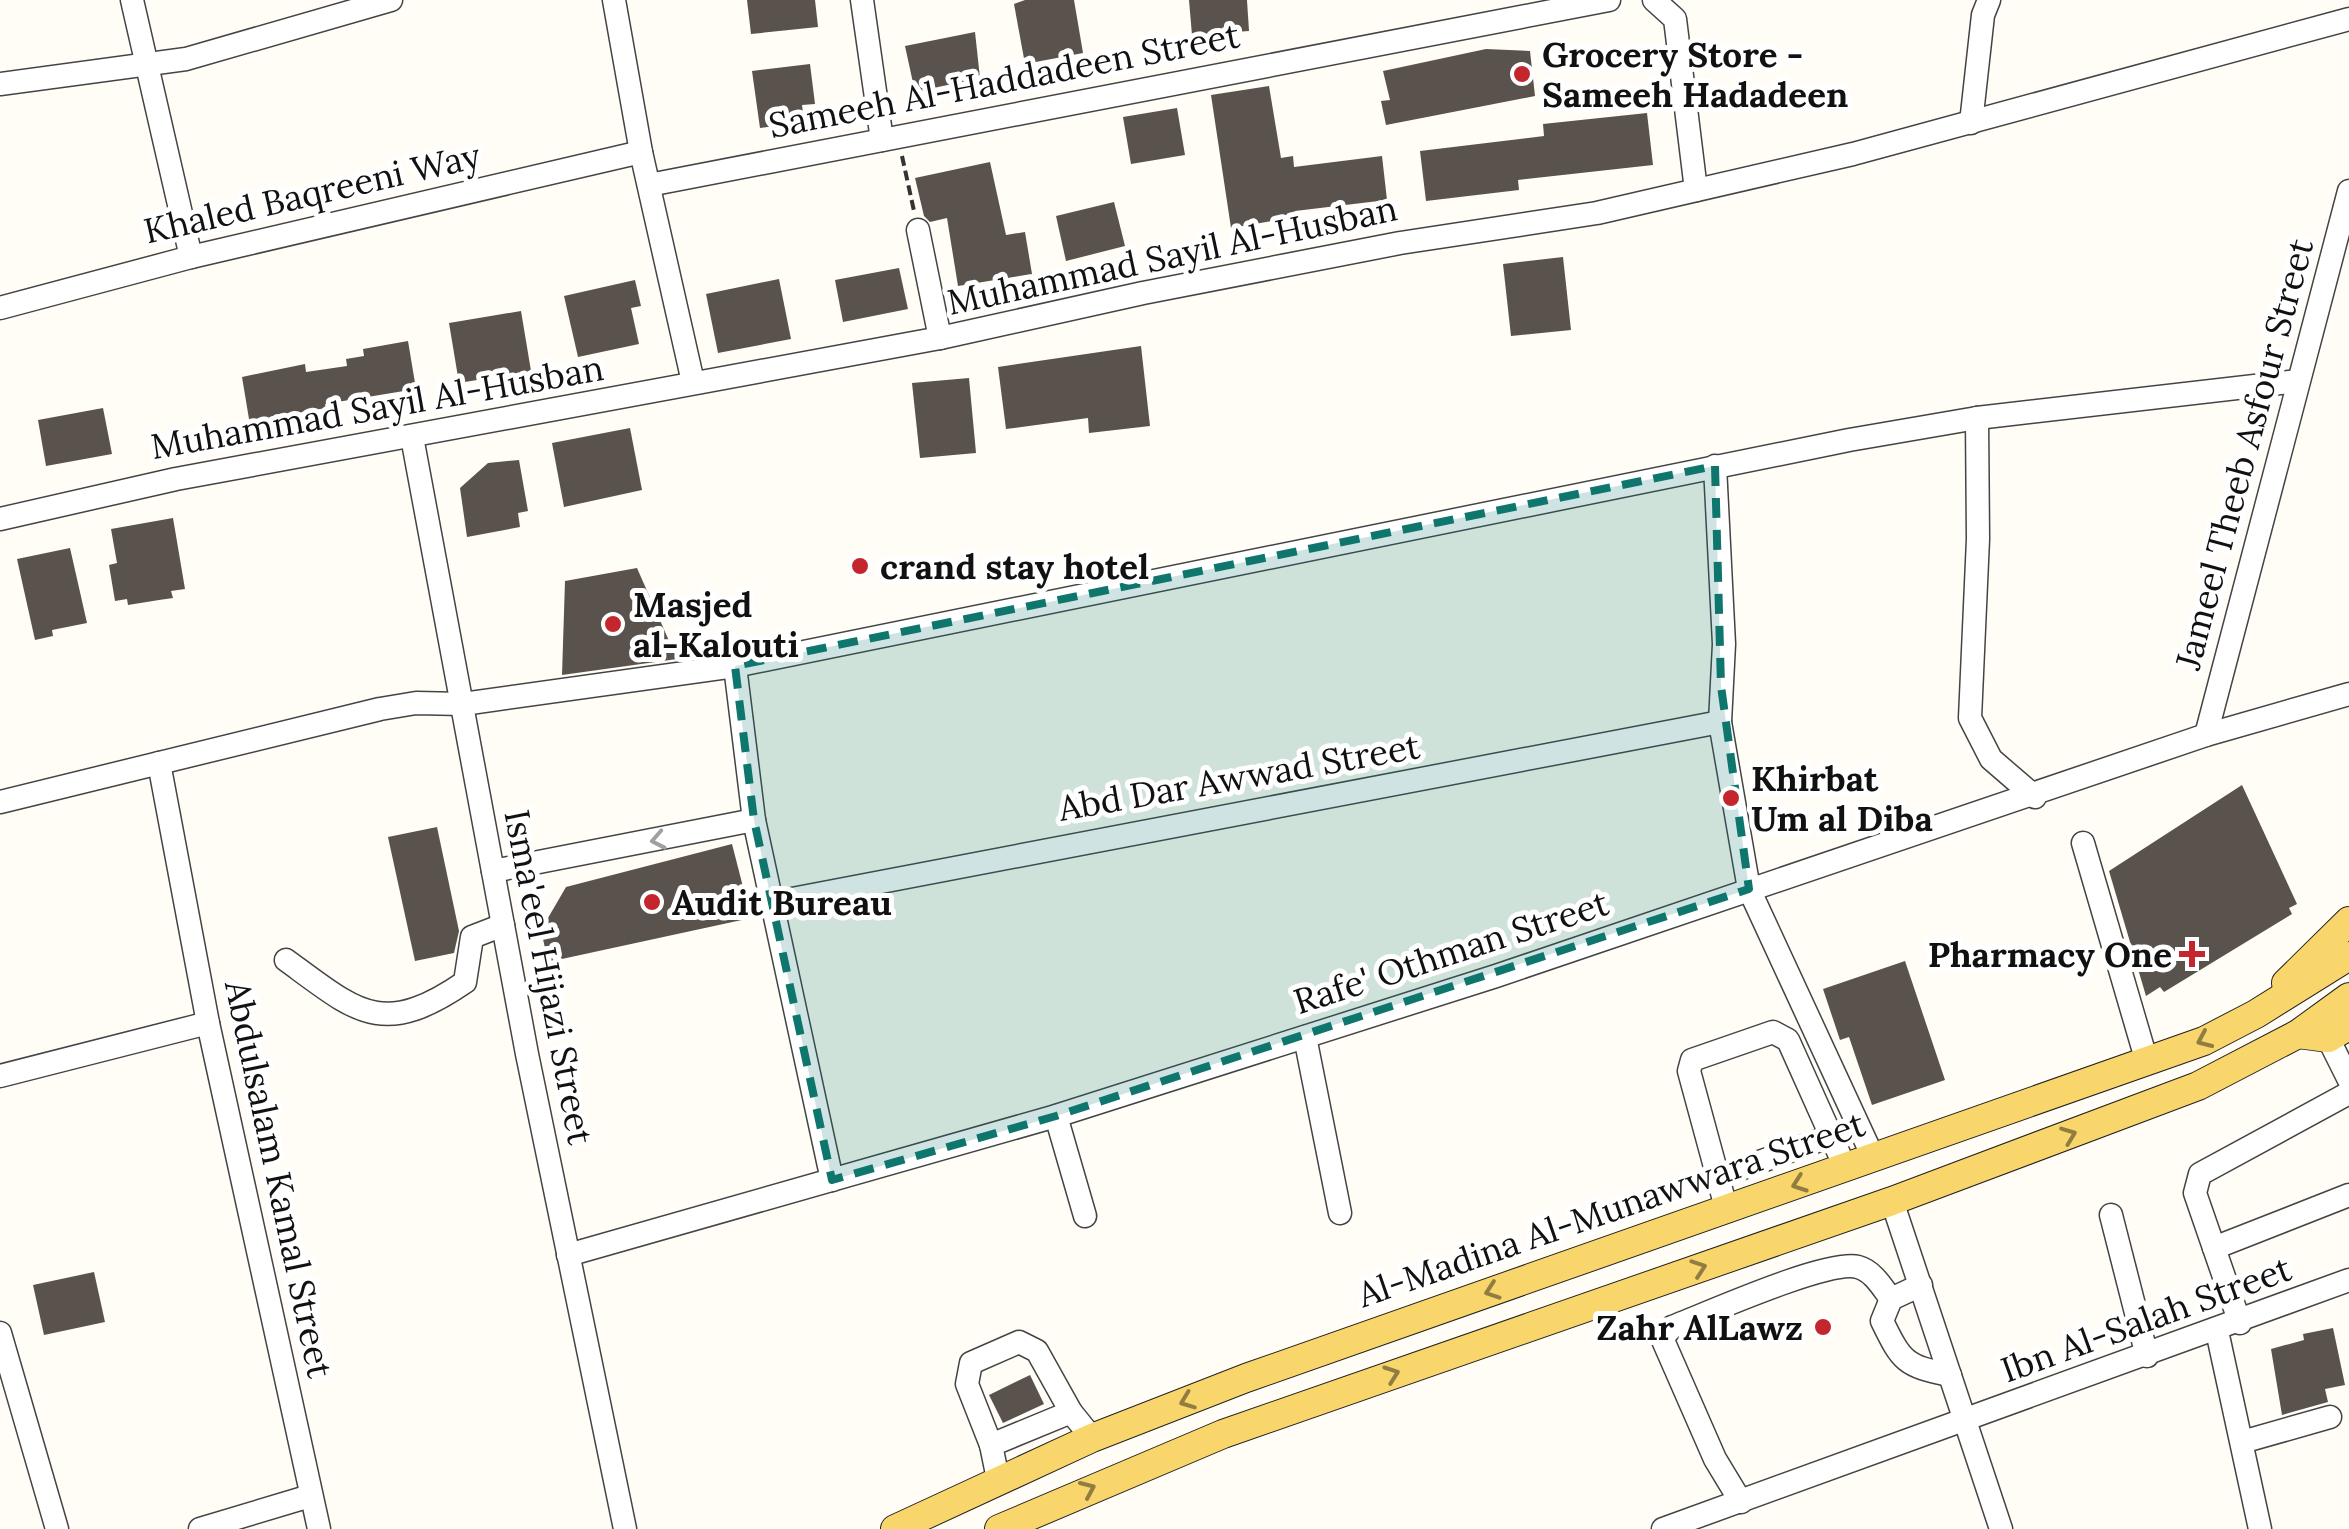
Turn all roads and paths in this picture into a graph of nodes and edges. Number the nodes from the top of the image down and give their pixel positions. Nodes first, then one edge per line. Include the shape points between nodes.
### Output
1 (132, 0) edge
2 (391, 0) edge
3 (614, 0) edge
4 (862, 0) edge
5 (1608, 0) edge
6 (1654, 0) edge
7 (1989, 0) edge
8 (2349, 19) edge
9 (149, 64) junction
10 (0, 84) edge
11 (1971, 122) junction
12 (890, 138) junction
13 (641, 152) junction
14 (649, 185) junction
15 (1696, 190) junction
16 (2349, 191) edge
17 (918, 230) joint
18 (192, 256) junction
19 (0, 308) edge
20 (940, 338) junction
21 (2298, 381) junction
22 (693, 382) junction
23 (1977, 418) junction
24 (412, 437) junction
25 (1715, 466) junction
26 (0, 520) edge
27 (735, 666) junction
28 (2349, 694) edge
29 (463, 704) junction
30 (1720, 722) junction
31 (2206, 735) junction
32 (160, 764) junction
33 (2034, 797) junction
34 (0, 802) edge
35 (754, 820) junction
36 (2083, 844) dead end
37 (492, 872) junction
38 (1749, 889) junction
39 (771, 903) junction
40 (2349, 921) edge
41 (502, 925) junction
42 (2349, 956) edge
43 (286, 960) dead end
44 (2349, 997) edge
45 (2256, 1014) junction
46 (208, 1023) junction
47 (2338, 1032) edge
48 (2298, 1034) junction
49 (1306, 1036) junction
50 (2147, 1062) junction
51 (0, 1076) edge
52 (2349, 1080) edge
53 (2349, 1093) edge
54 (1056, 1116) junction
55 (1831, 1136) junction
56 (1873, 1157) junction
57 (1845, 1167) junction
58 (1718, 1177) junction
59 (832, 1180) junction
60 (2349, 1194) edge
61 (1892, 1202) junction
62 (1727, 1211) junction
63 (1340, 1213) dead end
64 (2111, 1215) dead end
65 (1085, 1216) dead end
66 (2214, 1248) junction
67 (568, 1255) junction
68 (2349, 1280) edge
69 (1921, 1285) junction
70 (1891, 1299) junction
71 (2240, 1323) junction
72 (2217, 1331) junction
73 (0, 1333) edge
74 (2147, 1356) junction
75 (1950, 1375) junction
76 (1071, 1412) junction
77 (2330, 1417) dead end
78 (1967, 1422) junction
79 (1092, 1438) junction
80 (2242, 1442) junction
81 (991, 1446) junction
82 (998, 1479) junction
83 (310, 1496) junction
84 (1740, 1502) junction
85 (57, 1529) edge
86 (200, 1529) edge
87 (319, 1529) edge
88 (626, 1529) edge
89 (895, 1529) edge
90 (999, 1529) edge
91 (1663, 1529) edge
92 (2001, 1529) edge
93 (2260, 1529) edge

1 - 9 street
2 - 9 street
3 - 13 street
4 - 12 street
5 - 12 street, Sameeh Al-Haddadeen Street
6 - 15 street via 1675,19
7 - 11 street
8 - 11 street, Muhammad Sayil Al-Husban
9 - 10 street
9 - 18 street
11 - 15 street, Muhammad Sayil Al-Husban
12 - 14 street, Sameeh Al-Haddadeen Street
12 - 17 path
13 - 14 street
13 - 18 street, Khaled Baqreeni Way
14 - 22 street
15 - 20 street, Muhammad Sayil Al-Husban via 1142,293
16 - 21 street, Jameel Theeb Asfour Street
17 - 20 street
18 - 19 street, Khaled Baqreeni Way
20 - 22 street, Muhammad Sayil Al-Husban
21 - 23 street
21 - 31 street, Jameel Theeb Asfour Street
22 - 24 street, Muhammad Sayil Al-Husban
23 - 25 street
23 - 33 street via 1970,718 1991,759
24 - 26 street, Muhammad Sayil Al-Husban via 176,478
24 - 29 street, Isma'eel Hijazi Street
25 - 27 street
25 - 30 street via 1724,644
27 - 29 street
27 - 35 street
28 - 31 street, Rafe' Othman Street
29 - 32 street via 380,709
29 - 37 street, Isma'eel Hijazi Street
30 - 38 street
30 - 39 street, Abd Dar Awwad Street
31 - 33 street, Rafe' Othman Street
32 - 34 street
32 - 46 street, Abdulsalam Kamal Street
33 - 38 street, Rafe' Othman Street
35 -> 37 street
35 - 39 street
36 - 50 street
37 - 41 street, Isma'eel Hijazi Street
38 - 49 street, Rafe' Othman Street
38 - 56 street
39 - 59 street
40 - 45 main road
41 - 43 street via 472,938 465,982 385,1015 347,1005
41 - 67 street, Isma'eel Hijazi Street
42 - 45 main road, Al-Madina Al-Munawwara Street
44 - 48 main road
45 -> 50 main road, Al-Madina Al-Munawwara Street
46 - 51 street
46 - 83 street, Abdulsalam Kamal Street
47 - 48 main road
47 - 52 street
61 -> 48 main road via 2198,1086
49 - 54 street, Rafe' Othman Street
49 - 63 street
50 - 56 main road, Al-Madina Al-Munawwara Street
53 - 66 street via 2200,1174 2195,1192
54 - 59 street, Rafe' Othman Street
54 - 65 street
55 - 57 street
55 - 58 street
55 - 58 street via 1788,1040 1773,1032 1692,1060 1689,1071
56 - 57 main road, Al-Madina Al-Munawwara Street
57 -> 62 main road, Al-Madina Al-Munawwara Street
58 - 62 street
59 - 67 street, Rafe' Othman Street
60 - 66 street
61 - 69 street
90 -> 61 main road via 1206,1441
62 -> 79 main road, Al-Madina Al-Munawwara Street
64 - 74 street
66 - 71 street
67 - 88 street, Isma'eel Hijazi Street
68 - 71 street, Ibn Al-Salah Street
69 - 70 street
69 - 75 street
70 - 75 street via 1882,1321 1900,1358
70 - 84 street via 1872,1274 1855,1266 1813,1273 1672,1327 1662,1338
71 - 72 street, Ibn Al-Salah Street
72 - 74 street, Ibn Al-Salah Street
72 - 80 street
73 - 85 street
74 - 78 street, Ibn Al-Salah Street
75 - 78 street
76 - 79 street
76 - 81 street
76 - 81 street via 1037,1351 1018,1342 993,1350 972,1363 967,1384
77 - 80 street
78 - 84 street, Ibn Al-Salah Street
78 - 92 street
79 - 82 main road, Al-Madina Al-Munawwara Street
80 - 93 street
81 - 82 street
82 - 89 main road, Al-Madina Al-Munawwara Street
83 - 86 street
83 - 87 street, Abdulsalam Kamal Street
84 - 91 street, Ibn Al-Salah Street

